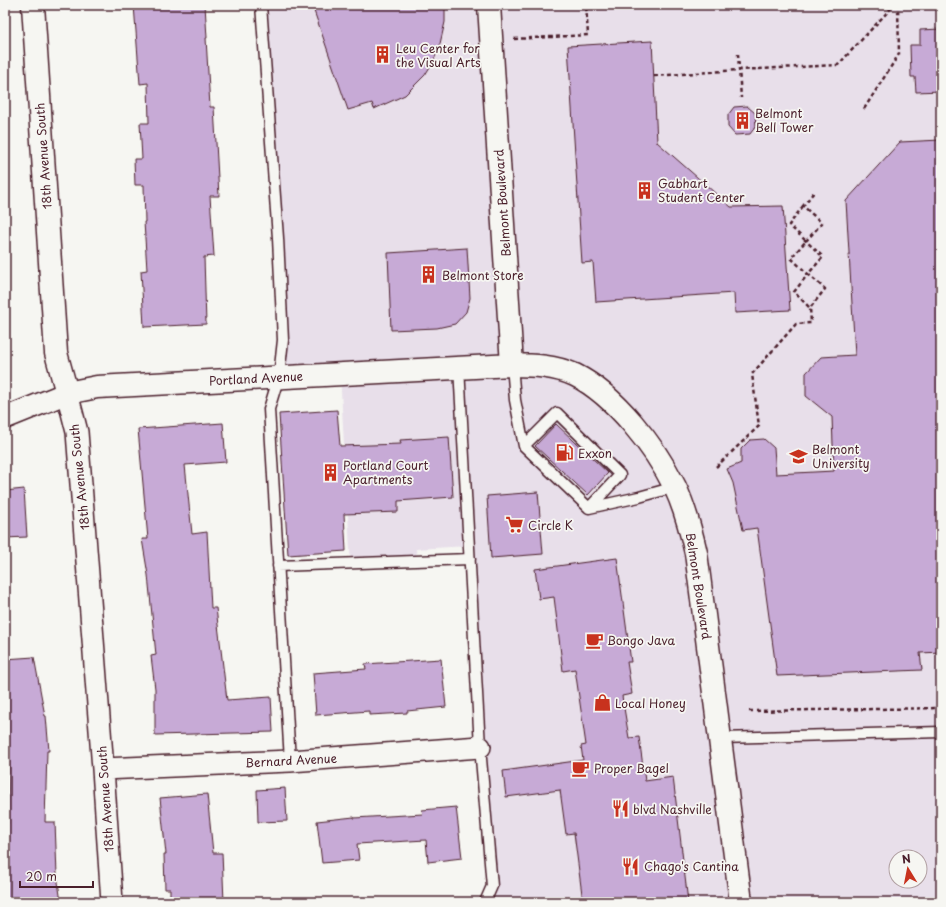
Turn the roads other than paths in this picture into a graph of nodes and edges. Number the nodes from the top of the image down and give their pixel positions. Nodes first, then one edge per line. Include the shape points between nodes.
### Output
1 (33, 5) edge
2 (261, 5) edge
3 (489, 5) edge
4 (512, 365) junction
5 (459, 367) junction
6 (279, 376) junction
7 (66, 393) junction
8 (5, 418) edge
9 (524, 446) junction
10 (675, 487) junction
11 (589, 508) junction
12 (470, 560) junction
13 (278, 566) junction
14 (941, 732) edge
15 (720, 738) junction
16 (480, 747) junction
17 (290, 761) junction
18 (103, 769) junction
19 (112, 902) edge
20 (485, 902) edge
21 (741, 902) edge

1 - 7 street, 18th Avenue South via 56,353
2 - 6 lane via 278,231 283,340
3 - 4 street, Belmont Boulevard
4 - 5 street, Portland Avenue
4 - 9 lane via 515,400
4 - 10 street, Belmont Boulevard via 559,369 589,384 606,397 637,430
5 - 6 street, Portland Avenue
5 - 12 lane
6 - 7 street, Portland Avenue via 97,387
6 - 13 lane via 269,409
7 - 8 street, Portland Avenue
7 - 18 street, 18th Avenue South via 77,432
9 - 11 lane via 547,463
9 - 11 lane via 557,414 575,436 620,475
10 - 11 lane via 639,498
10 - 15 street, Belmont Boulevard via 685,510 696,553
12 - 13 lane
12 - 16 lane
13 - 17 lane
14 - 15 lane
15 - 21 street, Belmont Boulevard
16 - 17 street, Bernard Avenue
16 - 20 lane via 492,886
17 - 18 street, Bernard Avenue
18 - 19 street, 18th Avenue South

